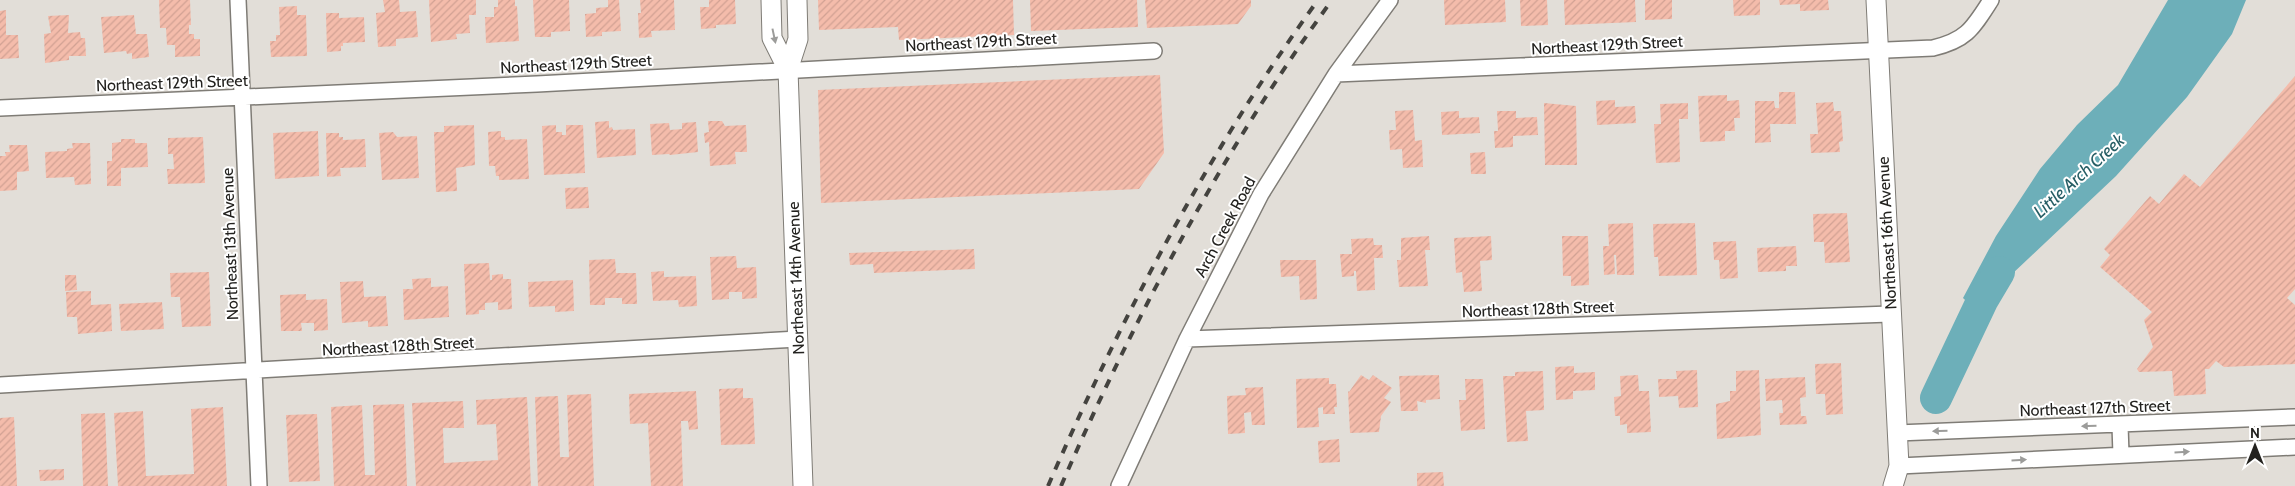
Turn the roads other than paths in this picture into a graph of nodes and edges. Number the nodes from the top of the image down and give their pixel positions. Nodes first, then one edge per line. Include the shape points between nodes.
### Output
1 (238, 0) edge
2 (771, 0) edge
3 (796, 0) edge
4 (1390, 0) edge
5 (1876, 0) edge
6 (1991, 0) edge
7 (1878, 50) junction
8 (1154, 51) dead end
9 (788, 70) junction
10 (1336, 74) junction
11 (242, 98) junction
12 (0, 108) edge
13 (1890, 314) junction
14 (798, 339) junction
15 (1188, 339) junction
16 (253, 372) junction
17 (0, 384) edge
18 (2295, 417) edge
19 (2120, 425) junction
20 (1897, 433) junction
21 (2295, 447) edge
22 (2121, 455) junction
23 (1899, 466) junction
24 (259, 486) edge
25 (803, 486) edge
26 (1119, 486) edge
27 (1893, 486) edge
28 (1909, 486) edge

1 - 11 street, Northeast 13th Avenue
2 -> 9 street, Northeast 14th Avenue via 772,38
3 - 9 street, Northeast 14th Avenue via 798,39
4 - 10 street, Arch Creek Road
5 - 7 street, Northeast 16th Avenue
6 - 7 street, Northeast 129th Street via 1965,36 1952,44
7 - 10 street, Northeast 129th Street
7 - 13 street, Northeast 16th Avenue
8 - 9 street, Northeast 129th Street
9 - 11 street, Northeast 129th Street
9 - 14 street, Northeast 14th Avenue
10 - 15 street, Arch Creek Road via 1261,194
11 - 12 street, Northeast 129th Street
11 - 16 street, Northeast 13th Avenue
13 - 15 street, Northeast 128th Street
13 - 20 street, Northeast 16th Avenue
14 - 16 street, Northeast 128th Street
14 - 25 street, Northeast 14th Avenue
15 - 26 street, Arch Creek Road
16 - 17 street, Northeast 128th Street
16 - 24 street, Northeast 13th Avenue
18 - 19 street, Northeast 127th Street
19 -> 20 street, Northeast 127th Street
19 - 22 street
20 - 23 street, Northeast 16th Avenue
22 -> 21 street
23 -> 22 street
23 - 27 street, Northeast 16th Avenue
23 - 28 street, Northeast 16th Avenue

